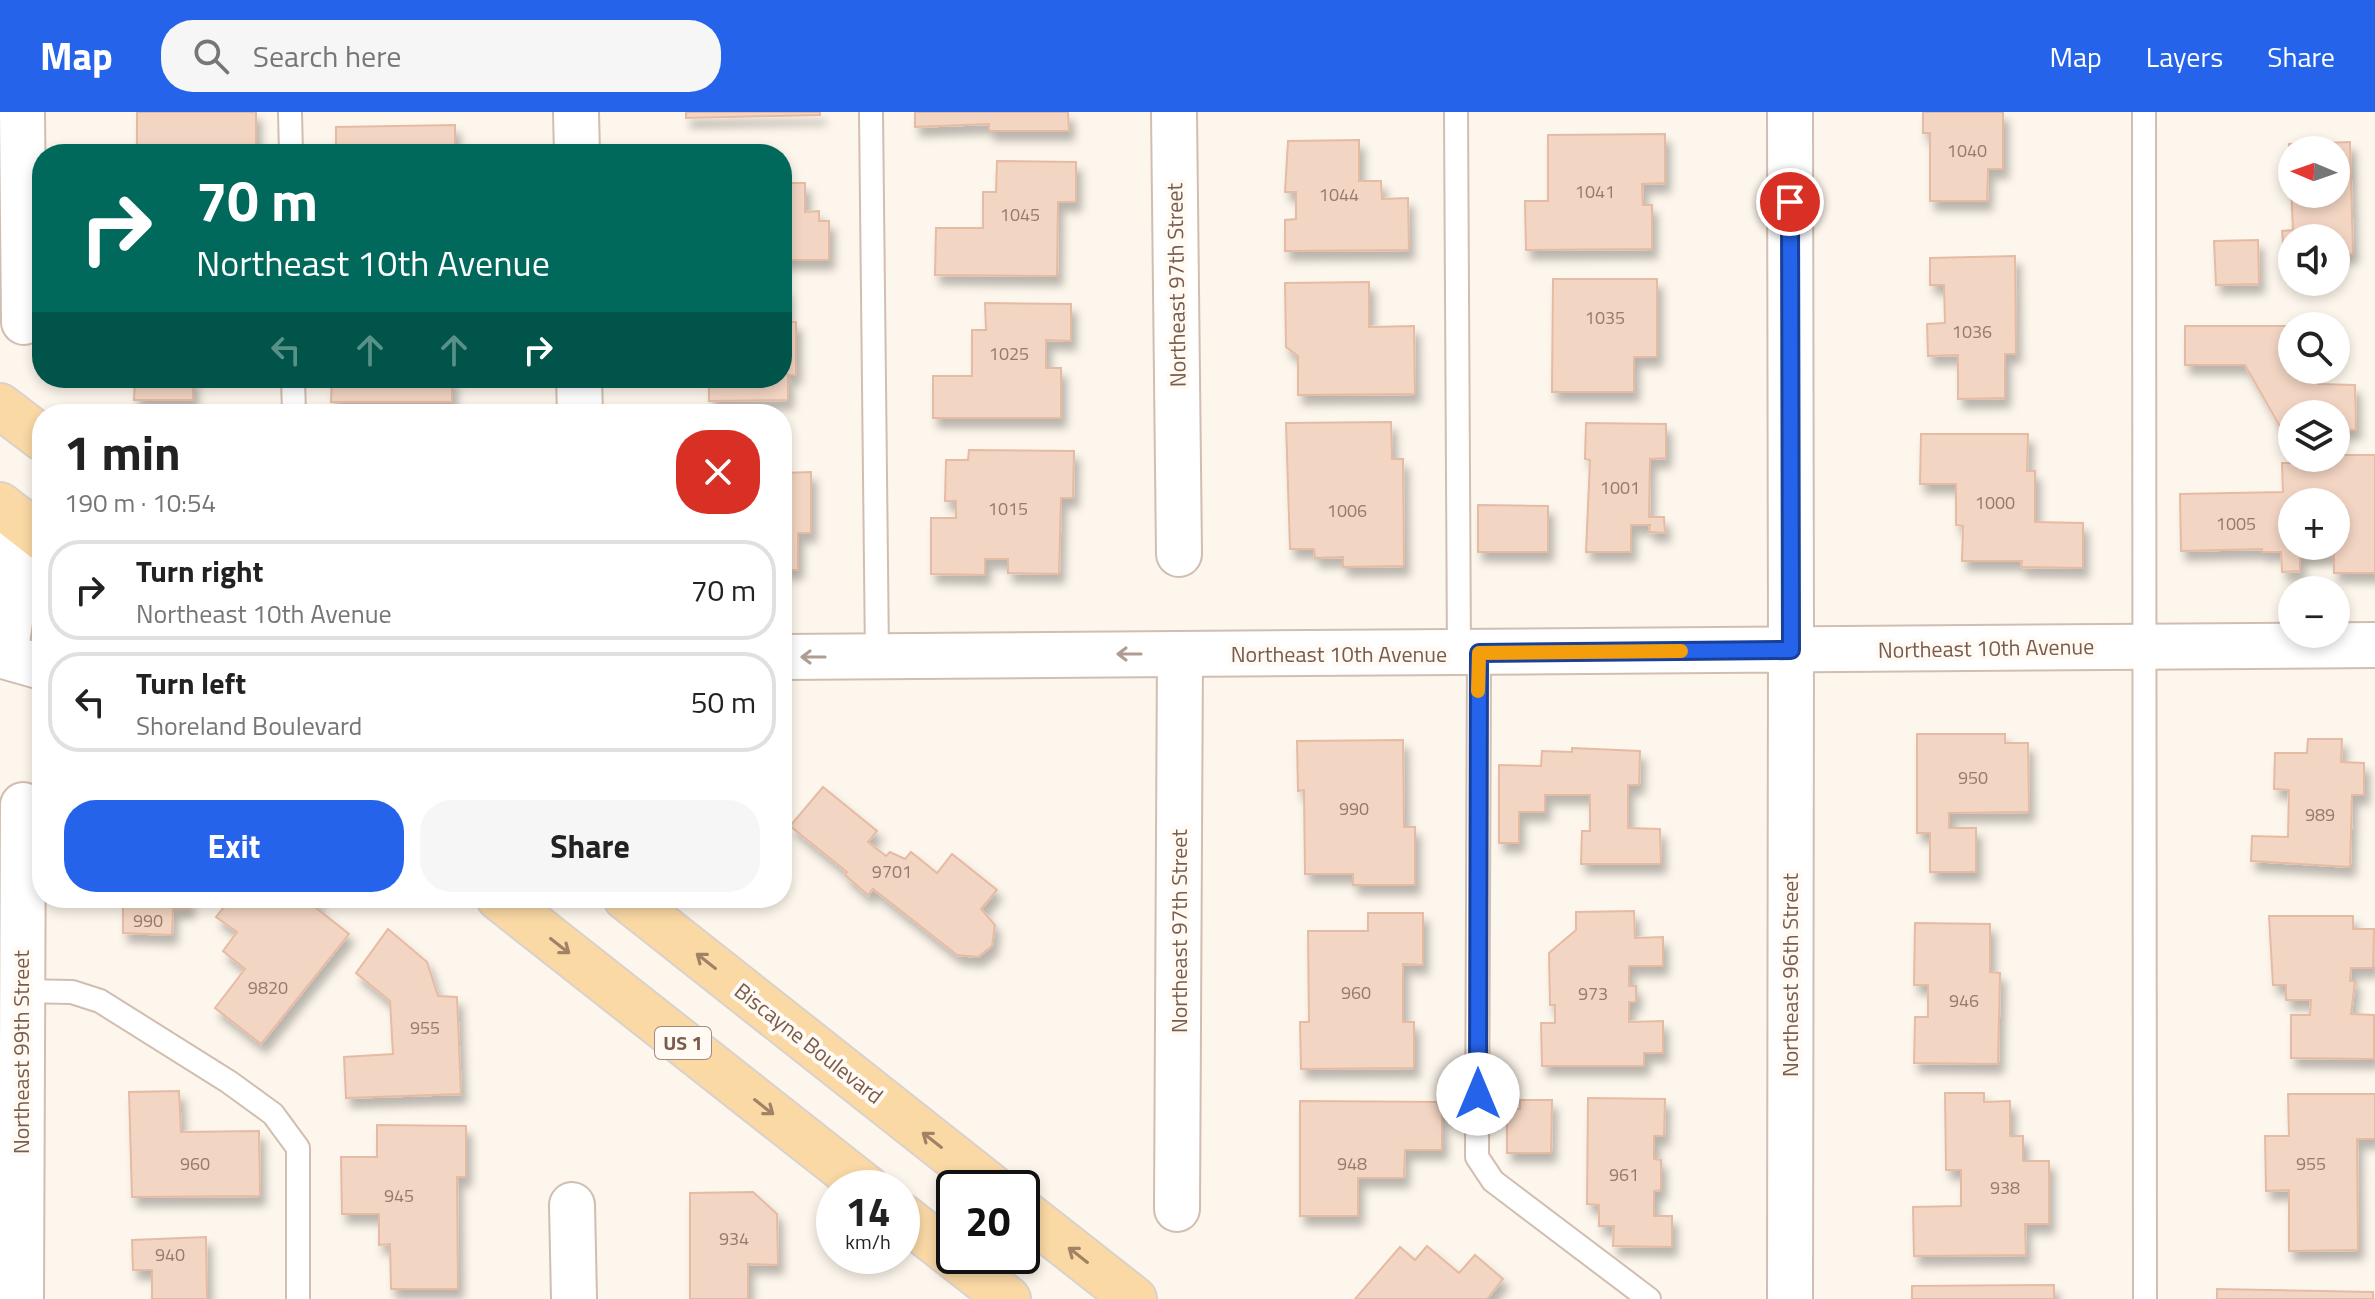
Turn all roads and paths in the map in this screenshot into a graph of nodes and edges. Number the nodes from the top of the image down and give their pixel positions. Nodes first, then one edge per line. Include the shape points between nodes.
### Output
1 (22, 112) edge
2 (290, 112) edge
3 (576, 112) edge
4 (871, 112) edge
5 (1174, 112) edge
6 (1456, 112) edge
7 (1790, 112) edge
8 (2144, 112) edge
9 (291, 144) edge
10 (577, 144) edge
11 (24, 322) dead end
12 (0, 406) edge
13 (32, 430) edge
14 (20, 521) edge
15 (1179, 554) dead end
16 (2375, 645) edge
17 (2144, 646) junction
18 (1791, 650) junction
19 (1469, 653) junction
20 (1180, 654) junction
21 (877, 656) junction
22 (792, 657) edge
23 (16, 659) edge
24 (23, 805) dead end
25 (512, 908) edge
26 (639, 908) edge
27 (20, 991) junction
28 (844, 1170) edge
29 (970, 1170) edge
30 (572, 1205) dead end
31 (1177, 1209) dead end
32 (1040, 1225) edge
33 (920, 1230) edge
34 (21, 1299) edge
35 (298, 1299) edge
36 (574, 1299) edge
37 (1008, 1299) edge
38 (1134, 1299) edge
39 (1649, 1299) edge
40 (1790, 1299) edge
41 (2145, 1299) edge

1 - 11 street
2 - 9 lane
3 - 10 street
4 - 21 lane
5 - 15 street, Northeast 97th Street
6 - 19 lane
7 - 18 street, Northeast 96th Street
8 - 17 lane
12 - 13 main road
14 - 23 street
16 - 17 street, Northeast 10th Avenue
17 - 18 street, Northeast 10th Avenue
17 - 41 lane
18 - 19 street, Northeast 10th Avenue
18 - 40 street, Northeast 96th Street
19 - 20 street, Northeast 10th Avenue
19 - 39 lane via 1477,1157 1493,1181
20 -> 21 street, Northeast 10th Avenue
20 - 31 street, Northeast 97th Street
21 -> 22 street, Northeast 10th Avenue
24 - 27 street, Northeast 99th Street
25 -> 28 main road, US 1
29 -> 26 main road, Biscayne Boulevard
27 - 34 street, Northeast 99th Street
27 - 35 lane via 72,992 100,1001 273,1114 298,1148
30 - 36 street
38 -> 32 main road
33 - 37 main road

